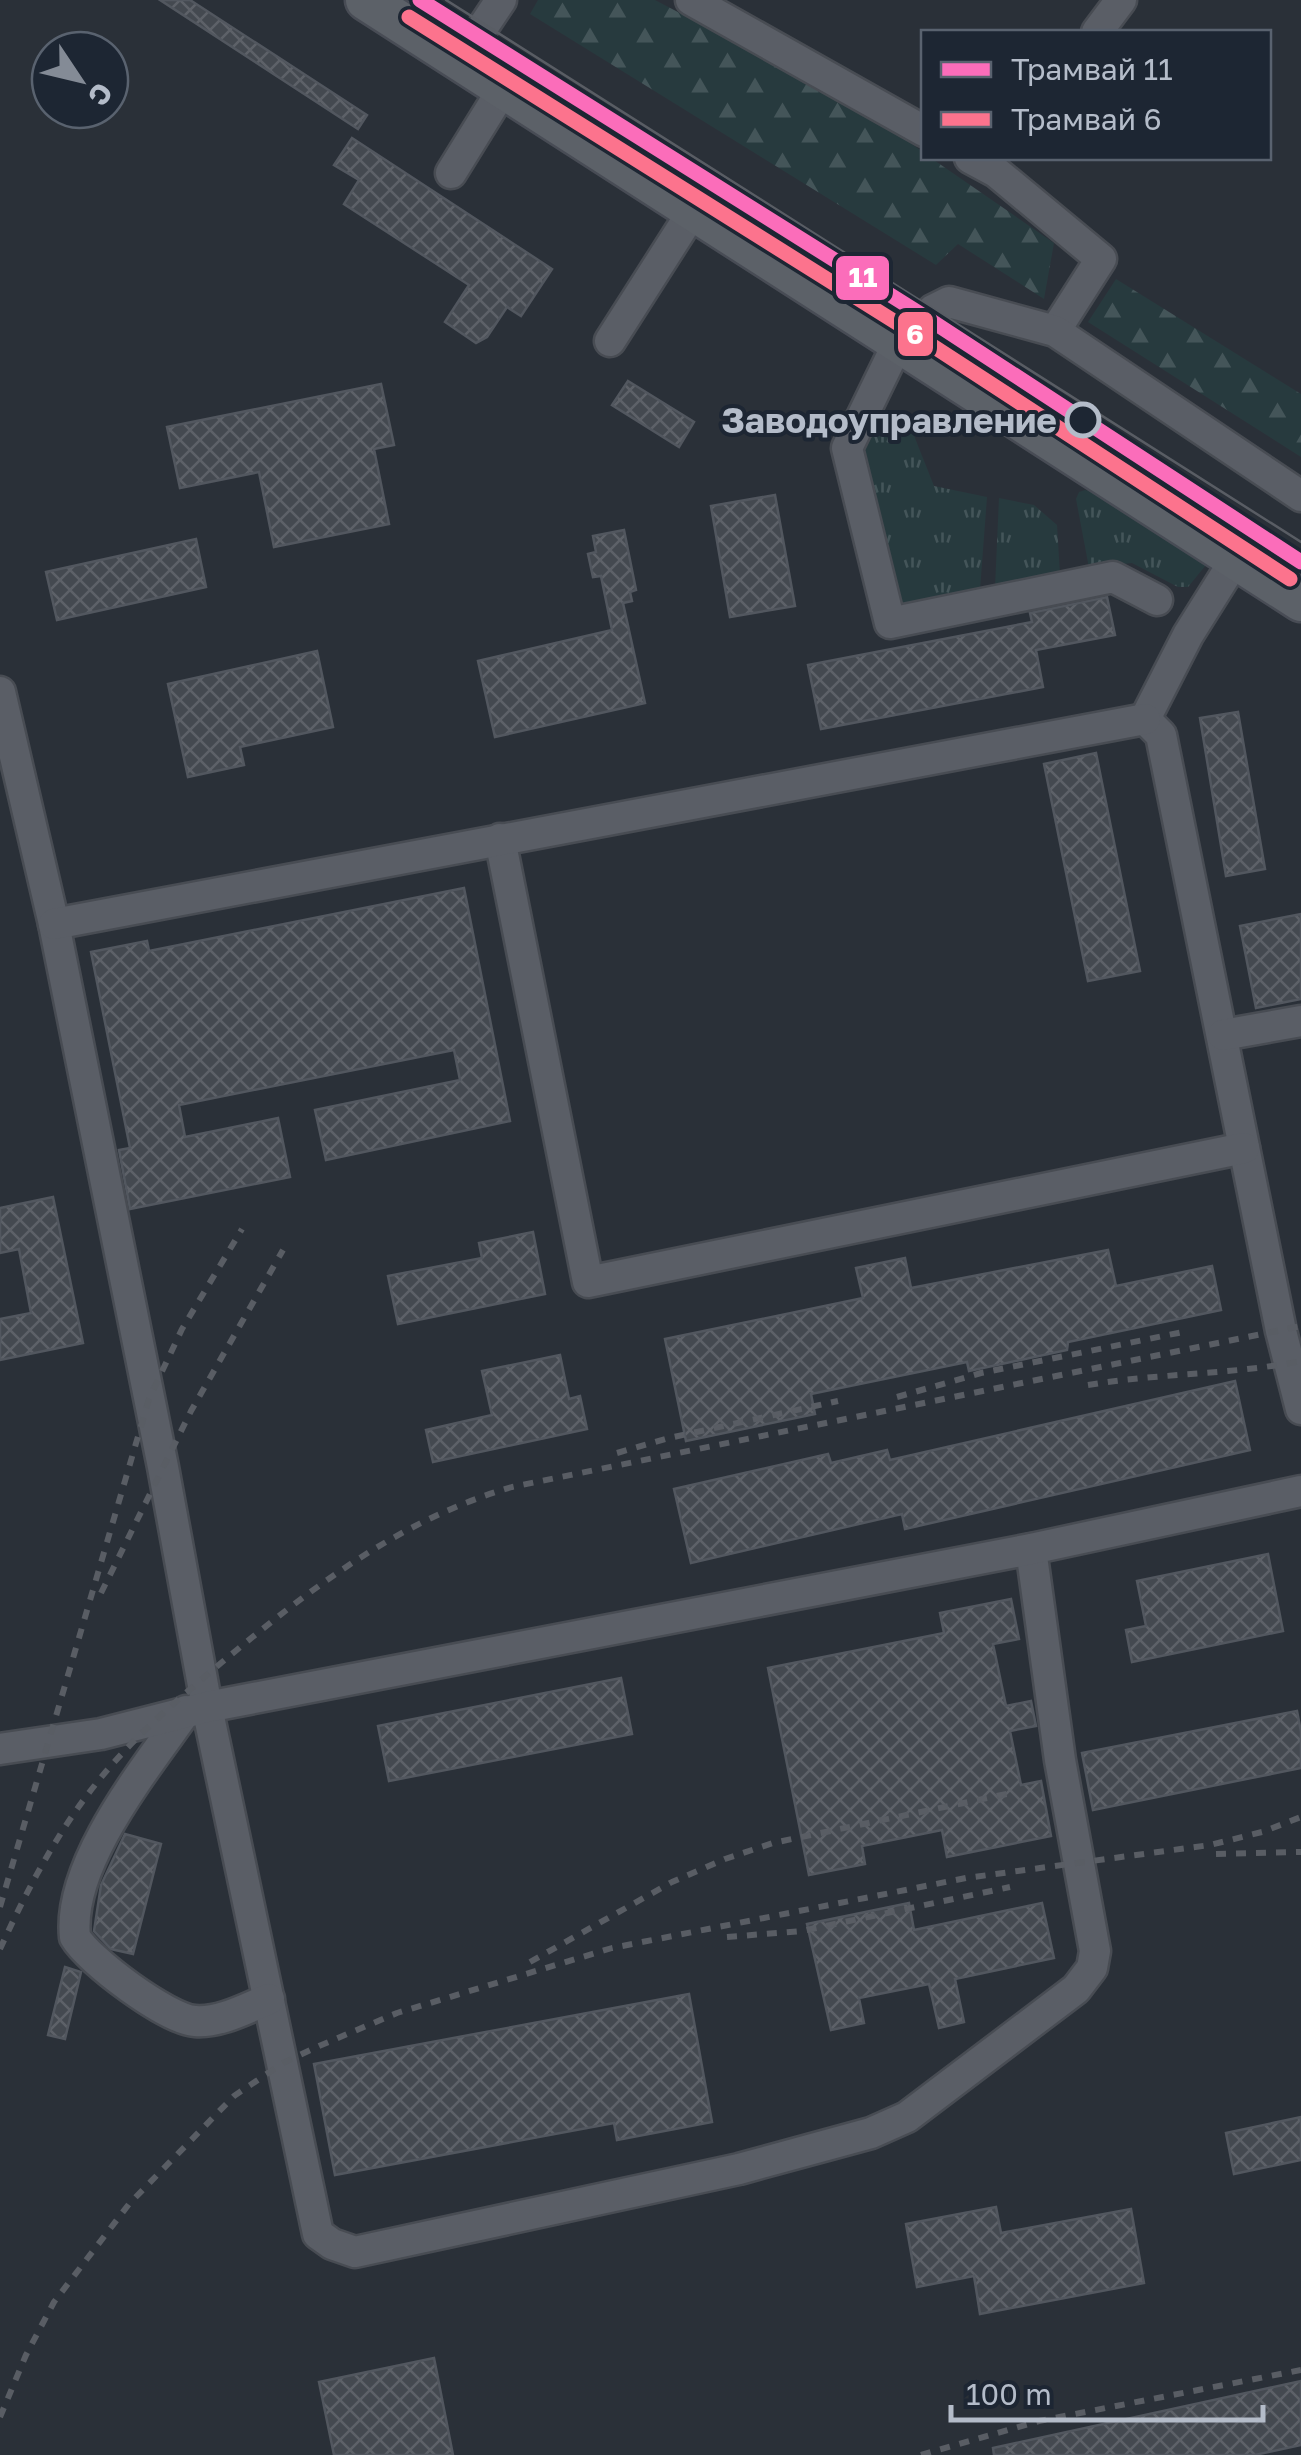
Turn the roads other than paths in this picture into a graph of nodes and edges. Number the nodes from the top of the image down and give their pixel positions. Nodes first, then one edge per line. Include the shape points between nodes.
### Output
1 (366, 0) edge
2 (500, 0) edge
3 (691, 0) edge
4 (1121, 0) edge
5 (1098, 30) edge
6 (461, 60) junction
7 (503, 89) junction
8 (921, 129) edge
9 (991, 162) edge
10 (451, 173) dead end
11 (693, 211) junction
12 (1054, 331) junction
13 (610, 341) dead end
14 (898, 343) junction
15 (1301, 496) edge
16 (1235, 560) junction
17 (1157, 600) dead end
18 (1301, 601) edge
19 (0, 692) edge
20 (1145, 719) junction
21 (500, 839) junction
22 (54, 924) junction
23 (1301, 1022) edge
24 (1223, 1035) junction
25 (1244, 1148) junction
26 (1301, 1409) edge
27 (1301, 1491) edge
28 (1032, 1549) junction
29 (196, 1709) junction
30 (0, 1749) edge
31 (270, 2000) junction

1 - 6 main road
2 - 6 street
3 - 8 street
4 - 5 street
6 - 7 main road
7 - 10 street
7 - 11 main road
9 - 12 street via 1102,259
11 - 13 street
11 - 14 main road
12 - 14 street via 949,302
12 - 15 street
14 - 16 main road
14 - 17 street via 847,448 890,624 1113,578
16 - 18 main road
16 - 20 street
19 - 22 street
20 - 21 street
20 - 24 street via 1161,735
21 - 22 street
21 - 25 street via 588,1282
22 - 29 street via 159,1450
23 - 24 street
24 - 25 street
25 - 26 street
27 - 28 street
28 - 29 street
28 - 31 street via 1095,1959 1076,1989 907,2117 739,2169 354,2252 318,2234
29 - 30 street via 101,1734
29 - 31 street
29 - 31 street via 101,1839 74,1938 132,1990 178,2018 208,2021

